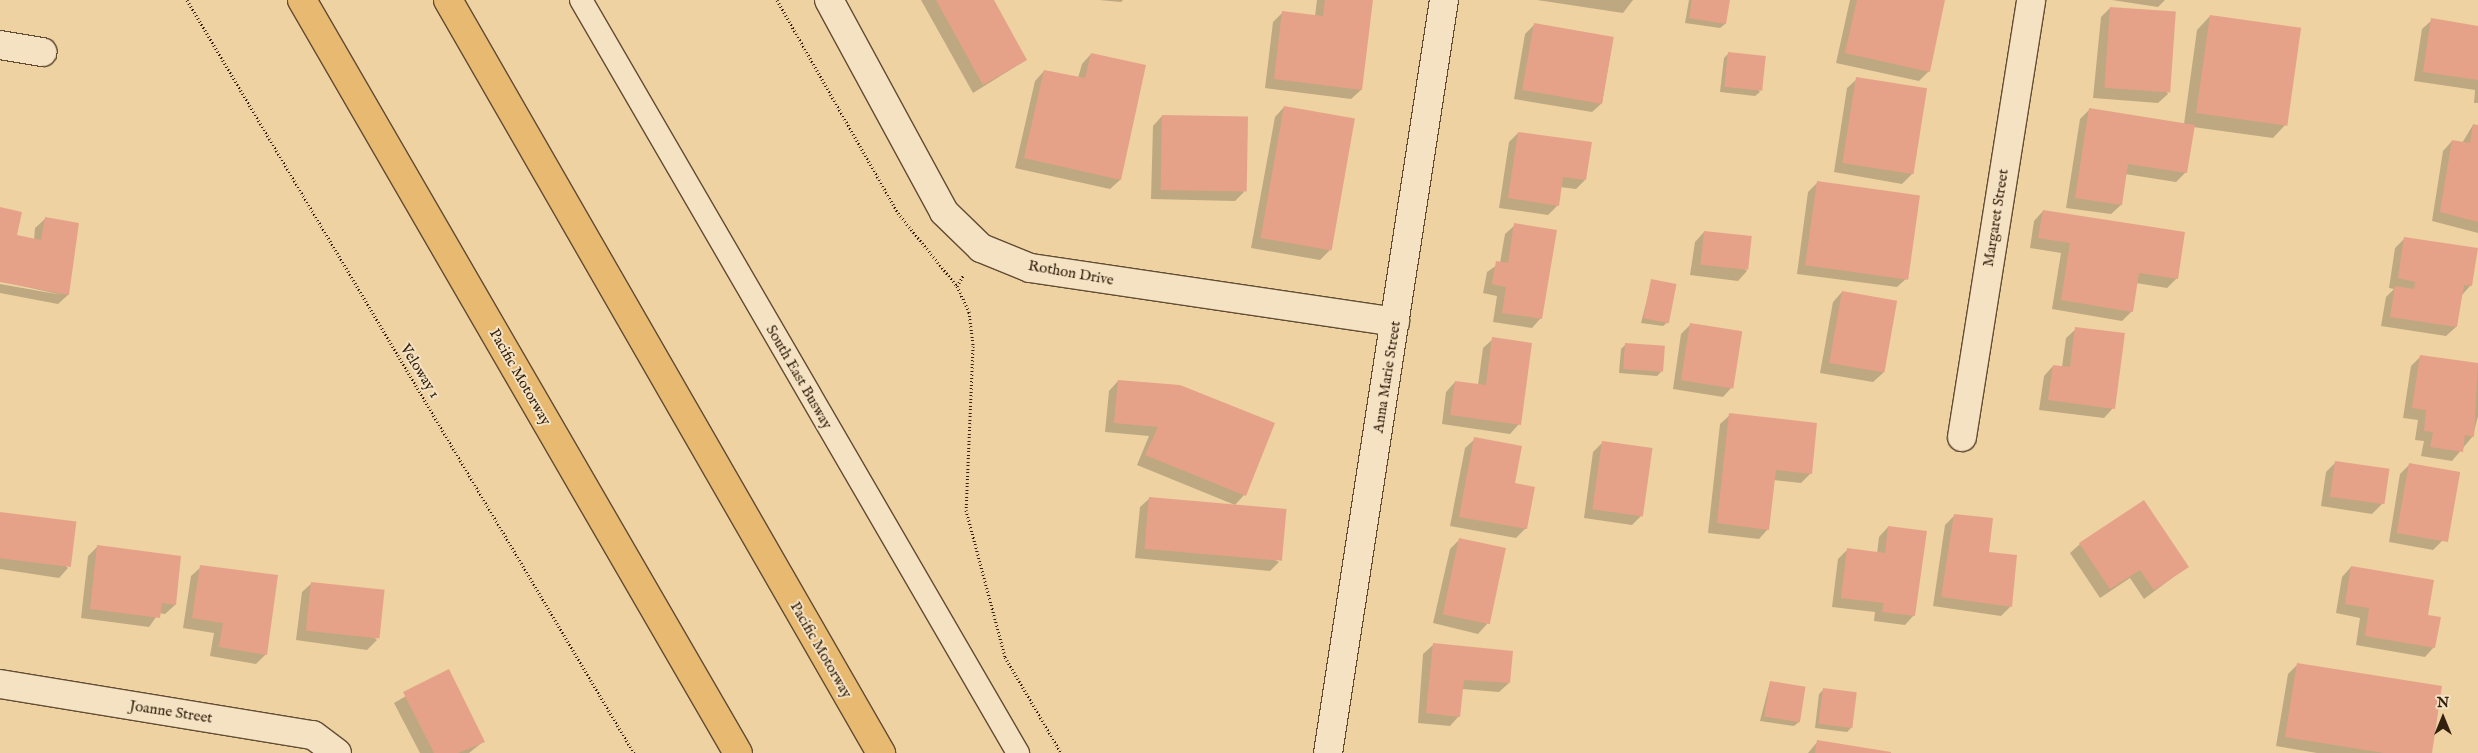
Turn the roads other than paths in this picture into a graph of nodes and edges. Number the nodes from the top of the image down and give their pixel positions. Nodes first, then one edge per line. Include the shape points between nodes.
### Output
1 (302, 0) edge
2 (448, 0) edge
3 (580, 0) edge
4 (829, 0) edge
5 (1444, 0) edge
6 (2030, 0) edge
7 (0, 45) edge
8 (42, 52) dead end
9 (1395, 322) junction
10 (1962, 437) dead end
11 (0, 684) edge
12 (337, 753) edge
13 (738, 753) edge
14 (881, 753) edge
15 (1018, 753) edge
16 (1328, 753) edge

1 - 13 highway, Pacific Motorway
2 - 14 highway, Pacific Motorway
3 - 15 lane, South East Busway
4 - 9 street, Rothon Drive via 944,212 981,248 1030,268
5 - 9 street, Anna Marie Street
6 - 10 street, Margaret Street
7 - 8 street
9 - 16 street, Anna Marie Street
11 - 12 street, Joanne Street via 313,735

